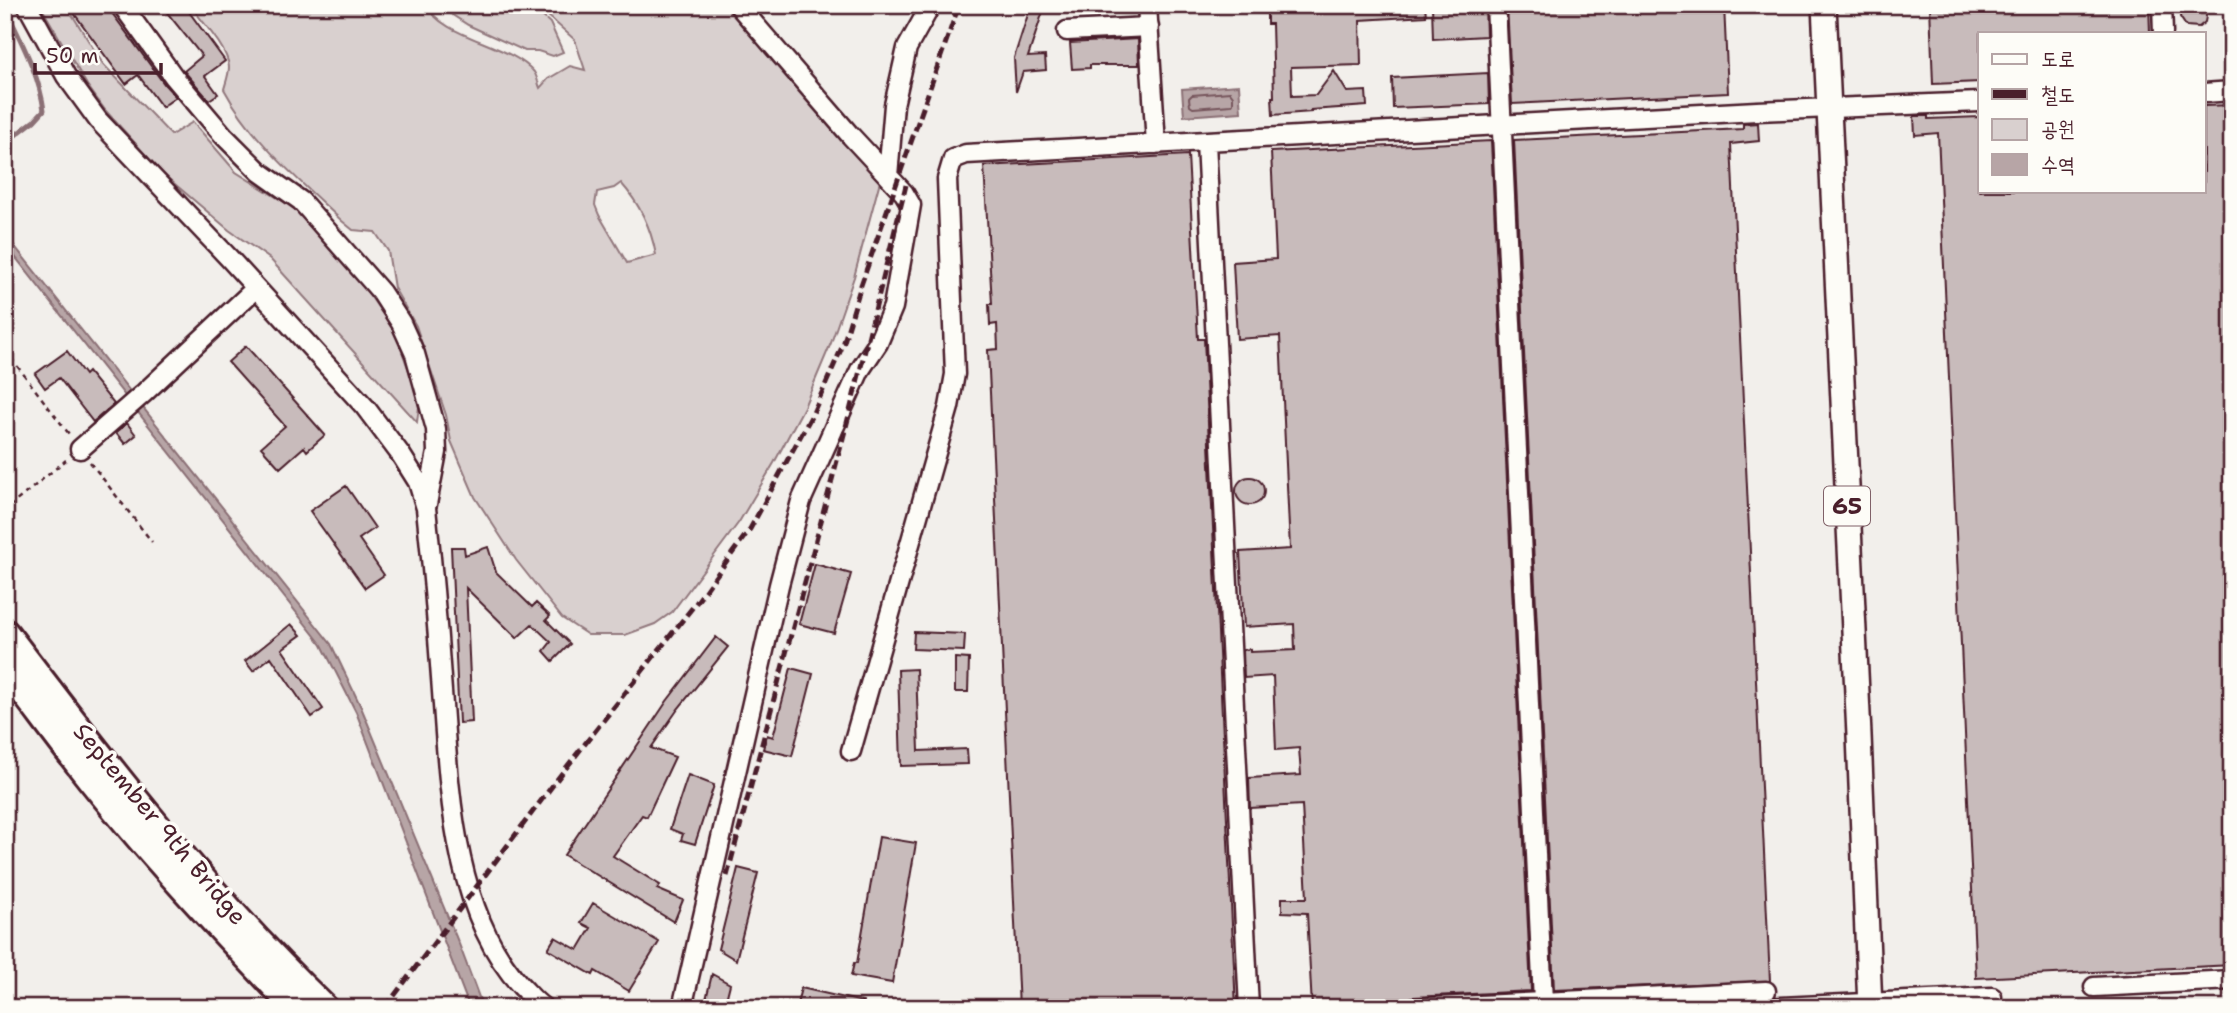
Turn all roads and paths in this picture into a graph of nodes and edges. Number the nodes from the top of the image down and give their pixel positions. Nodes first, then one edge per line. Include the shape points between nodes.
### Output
1 (27, 5) edge
2 (122, 5) edge
3 (738, 5) edge
4 (931, 5) edge
5 (1147, 5) edge
6 (1496, 5) edge
7 (1824, 5) edge
8 (2162, 5) edge
9 (1149, 27) junction
10 (1068, 32) dead end
11 (2163, 32) edge
12 (2232, 91) edge
13 (2206, 93) edge
14 (1978, 102) edge
15 (1828, 109) junction
16 (1501, 125) junction
17 (1155, 136) junction
18 (1206, 142) junction
19 (888, 176) junction
20 (256, 288) junction
21 (80, 449) joint
22 (9, 507) dead end
23 (426, 508) junction
24 (5, 633) edge
25 (5, 667) edge
26 (851, 751) dead end
27 (2232, 980) edge
28 (2094, 987) dead end
29 (1992, 998) dead end
30 (1763, 1000) edge
31 (1543, 1002) junction
32 (5, 1004) edge
33 (1869, 1005) edge
34 (23, 1008) edge
35 (296, 1008) edge
36 (324, 1008) edge
37 (544, 1008) edge
38 (682, 1008) edge
39 (1249, 1008) edge
40 (1415, 1008) edge

1 - 20 street via 66,76 98,120
2 - 23 street via 224,136 260,172 302,201 381,292 401,323 415,354 436,429 437,452
3 - 19 street
4 - 19 street via 907,48 894,105
5 - 9 street
6 - 16 street
7 - 15 main road, 65
8 - 11 street
9 - 10 street
9 - 17 street
12 - 13 street
14 - 15 street
15 - 16 street
15 - 33 main road, 65
16 - 18 street
16 - 31 street
17 - 18 street
17 - 26 street via 966,153 953,159 947,179 955,374
18 - 39 street
19 - 38 street via 912,205 893,307 801,501
20 - 21 street
20 - 23 street via 372,417 418,482
21 - 22 path
23 - 37 street via 457,841 471,895 496,955
24 - 36 highway, September 9th Bridge via 167,837
25 - 35 highway, September 9th Bridge via 151,849
27 - 28 street
29 - 33 street
30 - 31 street
30 - 33 street
31 - 40 street
32 - 34 path

